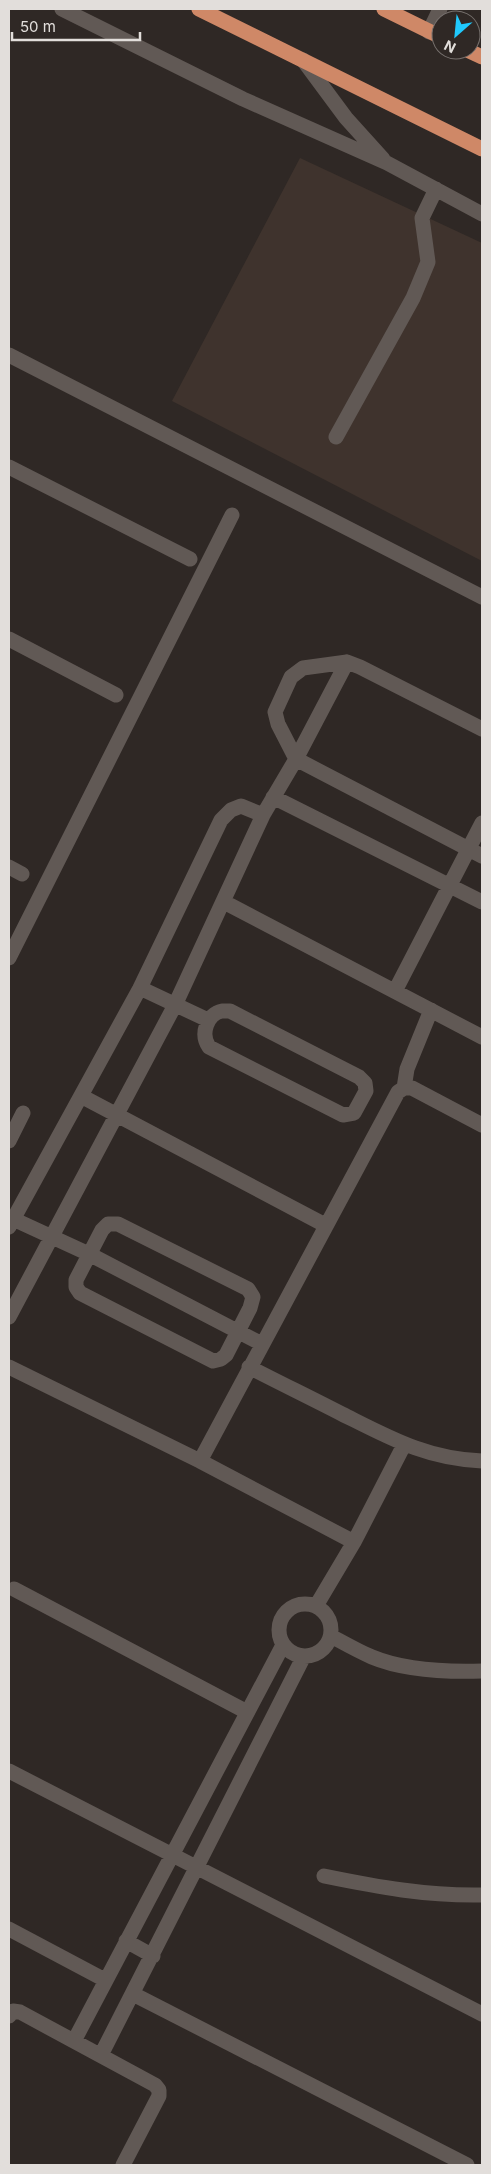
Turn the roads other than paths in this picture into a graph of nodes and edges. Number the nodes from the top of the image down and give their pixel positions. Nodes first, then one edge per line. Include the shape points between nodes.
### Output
1 (62, 9) edge
2 (199, 9) edge
3 (384, 9) edge
4 (431, 32) edge
5 (303, 60) junction
6 (482, 149) edge
7 (387, 163) junction
8 (436, 189) junction
9 (482, 214) edge
10 (9, 355) edge
11 (336, 437) dead end
12 (9, 467) edge
13 (232, 515) dead end
14 (190, 559) dead end
15 (482, 597) edge
16 (9, 639) edge
17 (347, 662) junction
18 (116, 695) dead end
19 (482, 729) edge
20 (296, 759) junction
21 (273, 797) junction
22 (263, 815) junction
23 (482, 823) edge
24 (476, 853) edge
25 (449, 886) junction
26 (224, 902) junction
27 (482, 902) edge
28 (9, 958) edge
29 (140, 988) junction
30 (395, 991) junction
31 (175, 1005) junction
32 (431, 1010) junction
33 (208, 1020) junction
34 (482, 1037) edge
35 (404, 1088) junction
36 (81, 1096) junction
37 (360, 1104) junction
38 (23, 1113) dead end
39 (116, 1114) junction
40 (386, 1115) junction
41 (482, 1125) edge
42 (9, 1141) edge
43 (11, 1223) edge
44 (325, 1225) junction
45 (52, 1236) junction
46 (89, 1254) junction
47 (9, 1316) edge
48 (238, 1331) junction
49 (262, 1344) junction
50 (9, 1367) edge
51 (250, 1367) junction
52 (404, 1446) junction
53 (200, 1461) junction
54 (482, 1462) edge
55 (354, 1542) junction
56 (14, 1590) dead end
57 (316, 1606) junction
58 (331, 1636) junction
59 (283, 1645) junction
60 (304, 1656) junction
61 (482, 1671) edge
62 (247, 1712) junction
63 (9, 1771) edge
64 (171, 1854) junction
65 (197, 1868) junction
66 (324, 1876) dead end
67 (482, 1895) edge
68 (9, 1929) edge
69 (126, 1940) junction
70 (152, 1956) junction
71 (105, 1980) junction
72 (133, 1994) junction
73 (482, 2014) edge
74 (9, 2016) edge
75 (74, 2041) junction
76 (101, 2055) junction
77 (124, 2165) edge
78 (467, 2165) edge

1 - 7 street via 243,99
2 - 5 highway
3 - 4 highway
5 - 6 highway
5 - 7 street via 346,118
7 - 8 street
8 - 9 street
8 - 11 street via 422,218 428,262 414,298
10 - 15 street
12 - 14 street
13 - 28 street
16 - 18 street
17 - 19 street
17 - 20 street
17 - 20 street via 303,668 291,677 276,712 278,724
20 - 21 street
20 - 24 street
21 - 22 street
21 - 25 street
22 - 26 street
22 - 29 street via 242,806 231,810 221,820
23 - 24 street
24 - 25 street
25 - 27 street
25 - 30 street
26 - 30 street
26 - 31 street
29 - 31 street
29 - 36 street
30 - 32 street
31 - 33 street
31 - 39 street
32 - 34 street
32 - 35 street via 407,1069
33 - 37 street via 204,1036 209,1046 343,1115 354,1113
33 - 37 street via 217,1012 230,1011 359,1076 366,1090
35 - 40 street via 398,1092
35 - 41 street via 412,1088
36 - 39 street
36 - 43 street
37 - 40 street
38 - 42 street
39 - 44 street
39 - 45 street
40 - 44 street
43 - 45 street
44 - 49 street
45 - 46 street
45 - 47 street
46 - 48 street
46 - 48 street via 76,1280 80,1293 213,1361 226,1355
46 - 48 street via 102,1230 108,1224 118,1224 248,1289 253,1297
48 - 49 street
49 - 51 street
50 - 53 street
51 - 52 street
51 - 53 street
52 - 54 street via 463,1461
52 - 55 street
53 - 55 street
55 - 57 street
56 - 62 street
57 - 58 street via 329,1618
57 - 59 street via 297,1605 282,1617 279,1636
58 - 60 street via 322,1651
58 - 61 street via 374,1658 414,1667
59 - 60 street via 289,1651
59 - 62 street
60 - 65 street
62 - 64 street
63 - 64 street
64 - 65 street
64 - 69 street
65 - 70 street
65 - 73 street
66 - 67 street via 400,1891
68 - 71 street
69 - 70 street
69 - 71 street
70 - 72 street
71 - 75 street
72 - 76 street
72 - 78 street
74 - 75 street via 14,2011 20,2012
75 - 76 street
76 - 77 street via 159,2090 159,2096

